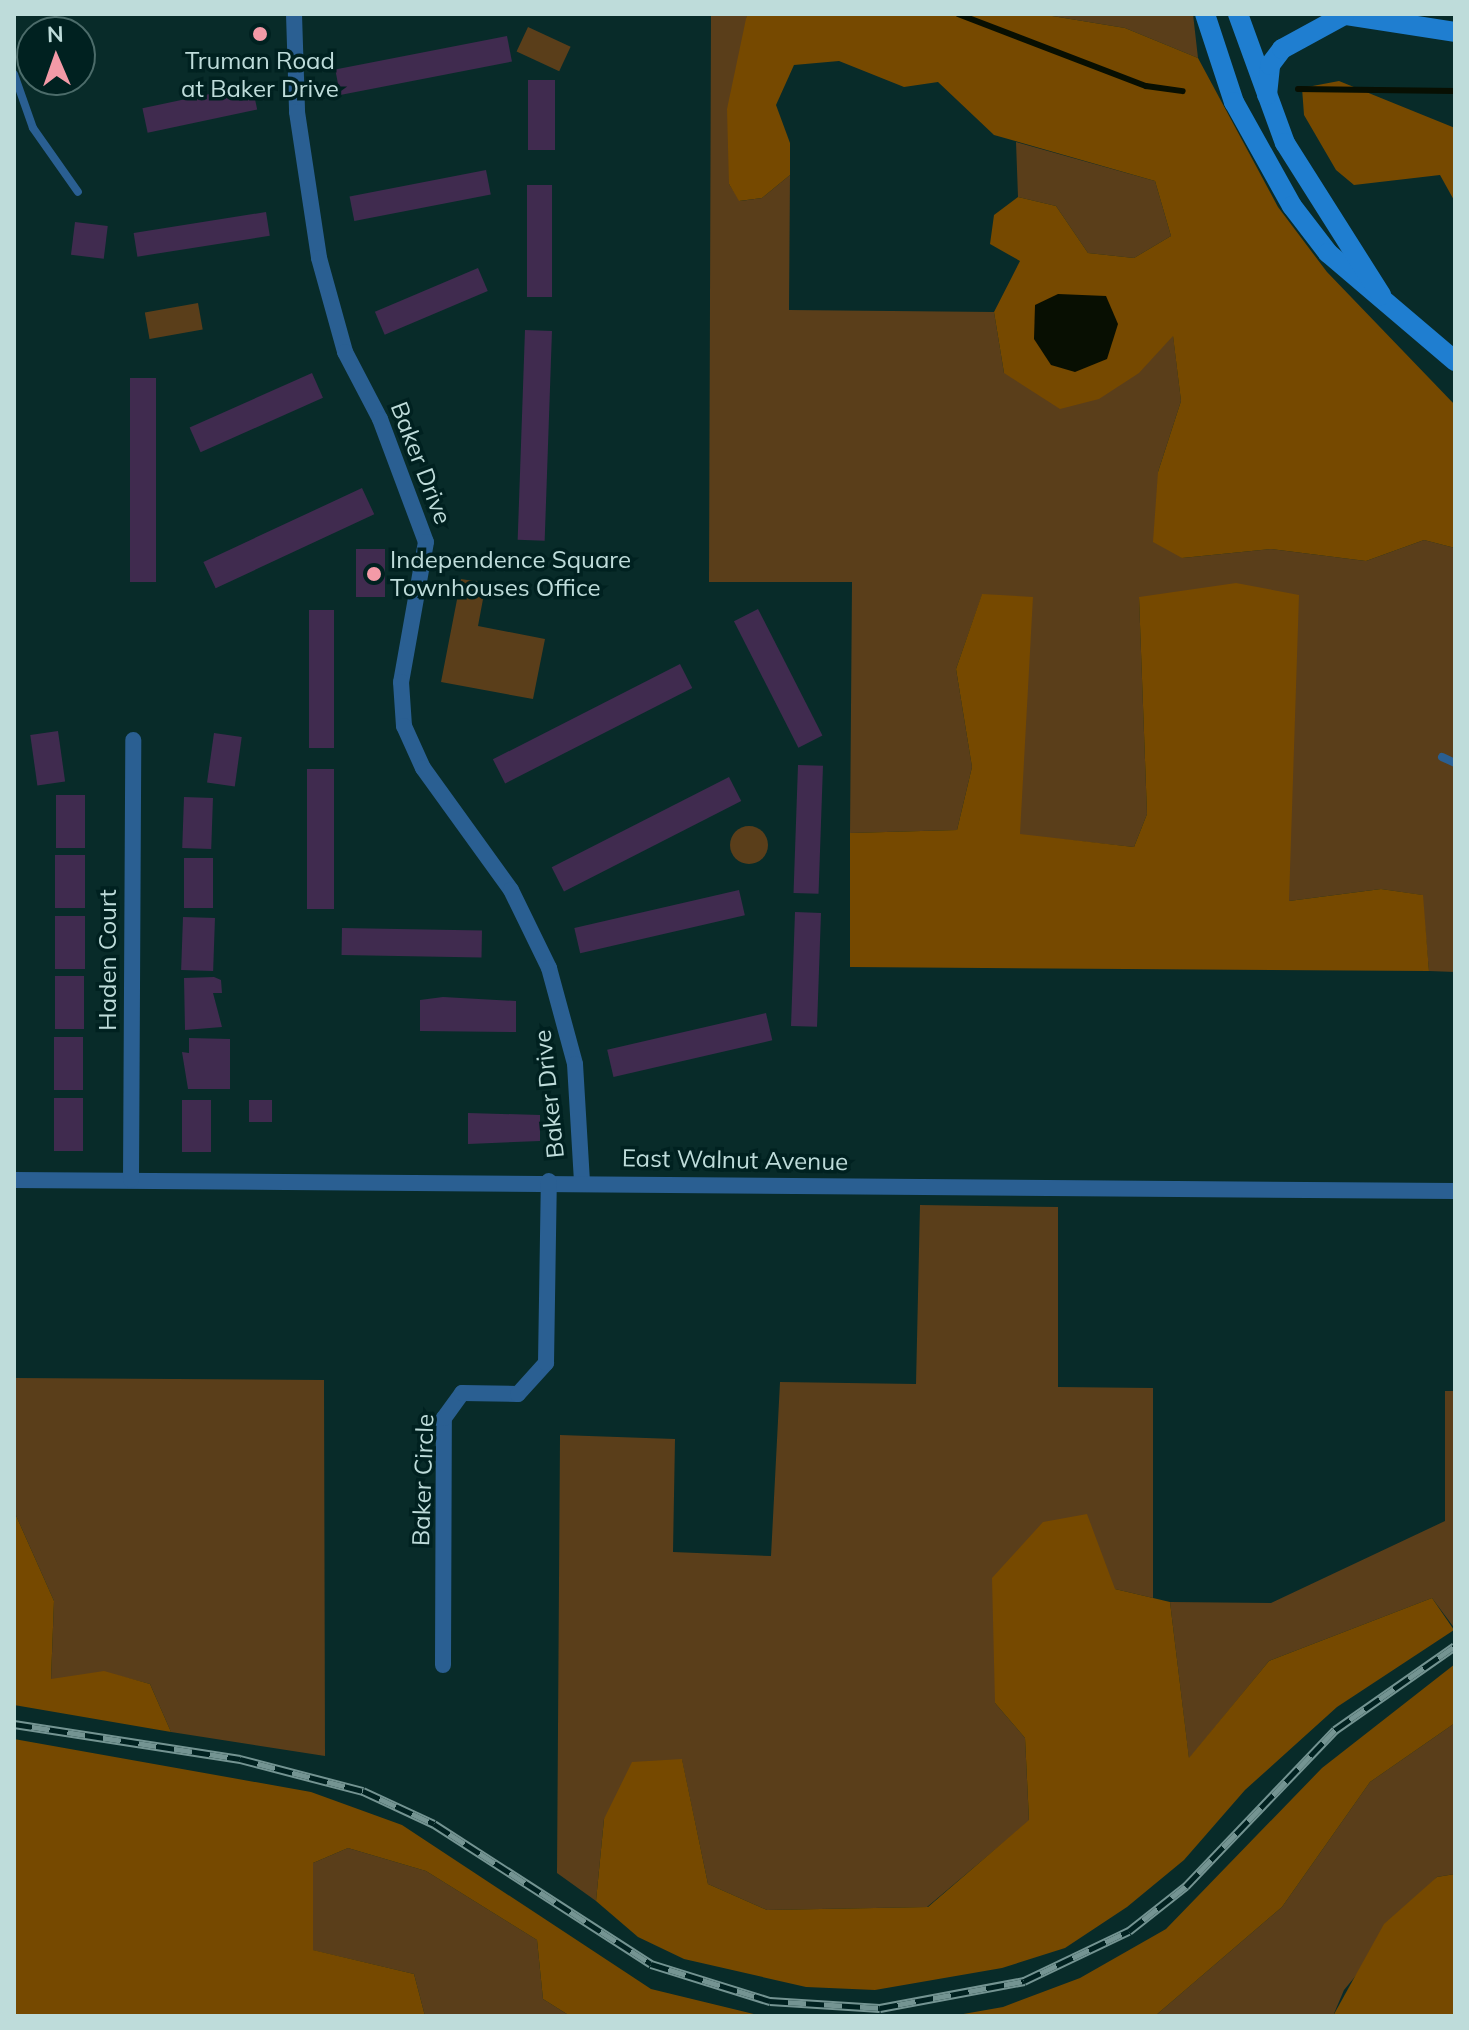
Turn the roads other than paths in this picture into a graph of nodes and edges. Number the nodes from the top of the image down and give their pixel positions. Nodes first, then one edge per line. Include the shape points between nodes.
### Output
1 (294, 14) edge
2 (1205, 14) edge
3 (1238, 14) edge
4 (1342, 14) edge
5 (1455, 32) edge
6 (14, 74) edge
7 (1267, 103) junction
8 (78, 192) dead end
9 (1381, 295) junction
10 (1455, 361) edge
11 (133, 740) dead end
12 (1442, 757) dead end
13 (1455, 763) edge
14 (14, 1180) edge
15 (131, 1180) junction
16 (549, 1181) junction
17 (582, 1181) junction
18 (1455, 1191) edge
19 (443, 1665) dead end

1 - 17 street, Baker Drive via 297,112 319,258 345,352 380,419 426,542 401,682 404,726 423,768 511,890 549,968 575,1064
2 - 9 main road via 1234,102 1266,167 1328,253
3 - 7 main road
4 - 5 main road
4 - 7 main road via 1282,49 1270,65
6 - 8 lane via 33,128
7 - 9 main road
9 - 10 main road
11 - 15 street, Haden Court
12 - 13 lane
14 - 15 street, East Walnut Avenue
15 - 16 street, East Walnut Avenue
16 - 17 street, East Walnut Avenue
16 - 19 street, Baker Circle via 546,1363 518,1394 462,1393 444,1418
17 - 18 street, East Walnut Avenue

